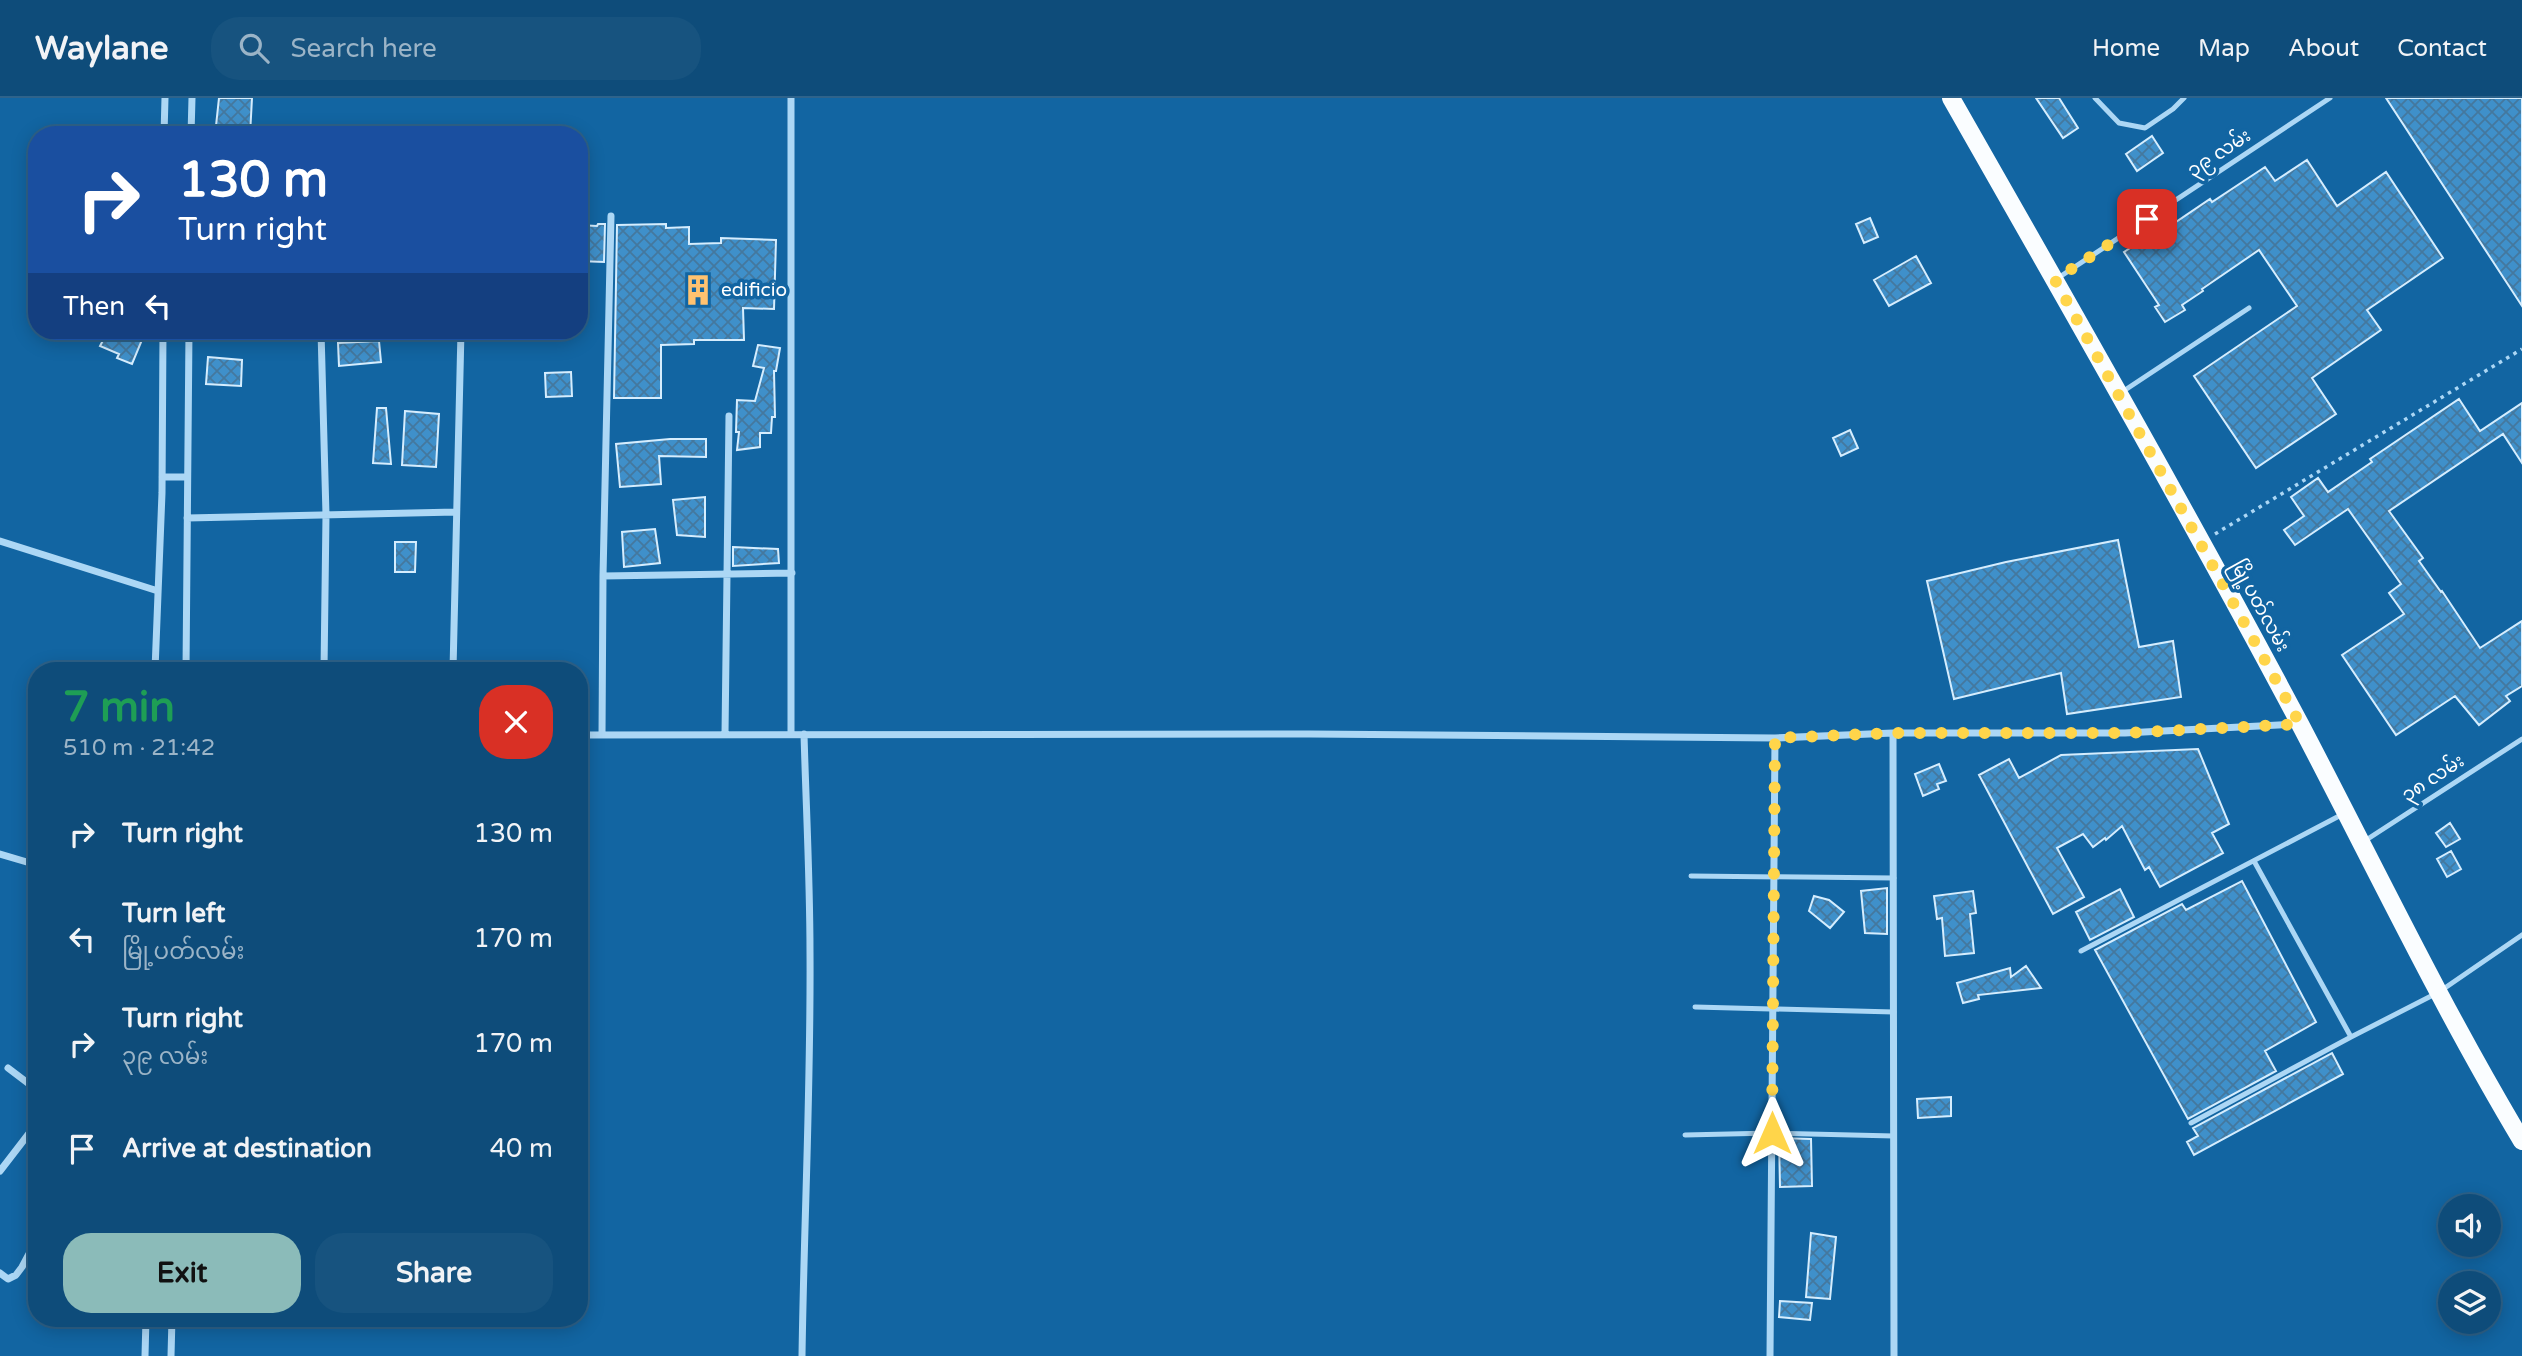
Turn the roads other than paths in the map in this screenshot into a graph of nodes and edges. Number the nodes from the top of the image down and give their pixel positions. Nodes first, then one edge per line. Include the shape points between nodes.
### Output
1 (164, 98) edge
2 (192, 98) edge
3 (791, 98) edge
4 (1951, 98) edge
5 (2095, 98) edge
6 (2185, 98) edge
7 (2330, 98) edge
8 (164, 126) edge
9 (191, 126) edge
10 (611, 216) dead end
11 (2055, 280) junction
12 (2249, 308) dead end
13 (163, 340) edge
14 (189, 340) edge
15 (321, 340) edge
16 (461, 340) edge
17 (2119, 394) junction
18 (729, 416) dead end
19 (165, 476) junction
20 (184, 477) junction
21 (456, 512) junction
22 (326, 515) junction
23 (187, 518) junction
24 (0, 541) edge
25 (792, 573) junction
26 (727, 574) junction
27 (603, 576) junction
28 (158, 591) junction
29 (155, 662) edge
30 (186, 662) edge
31 (324, 662) edge
32 (453, 662) edge
33 (2300, 724) junction
34 (1893, 733) junction
35 (725, 734) junction
36 (791, 734) junction
37 (804, 734) junction
38 (588, 735) edge
39 (602, 735) junction
40 (1775, 738) junction
41 (2522, 739) edge
42 (2346, 813) junction
43 (2361, 843) junction
44 (0, 854) edge
45 (2254, 861) junction
46 (28, 862) edge
47 (1691, 876) dead end
48 (1774, 877) junction
49 (1894, 878) junction
50 (2522, 935) edge
51 (2081, 951) dead end
52 (2439, 992) junction
53 (1695, 1007) dead end
54 (1773, 1008) junction
55 (1894, 1012) junction
56 (2351, 1037) junction
57 (8, 1068) dead end
58 (28, 1083) edge
59 (2191, 1124) dead end
60 (1772, 1133) junction
61 (28, 1135) edge
62 (1685, 1135) dead end
63 (1894, 1136) junction
64 (2522, 1140) edge
65 (0, 1171) edge
66 (28, 1254) edge
67 (0, 1273) edge
68 (146, 1327) edge
69 (172, 1327) edge
70 (145, 1356) edge
71 (171, 1356) edge
72 (802, 1356) edge
73 (1770, 1356) edge
74 (1894, 1356) edge

1 - 8 street
2 - 9 street
3 - 25 street
4 - 11 main road, မြို့ပတ်လမ်း
5 - 6 lane via 2119,122 2145,128
7 - 11 lane, ၃၉ လမ်း
10 - 27 street
11 - 17 main road, မြို့ပတ်လမ်း
12 - 17 lane
13 - 19 street
14 - 20 street
15 - 22 street
16 - 21 street
17 - 33 main road, မြို့ပတ်လမ်း
18 - 26 street
19 - 20 street
19 - 28 street
20 - 23 street
21 - 22 street
21 - 32 street
22 - 23 street
22 - 31 street
23 - 30 street
24 - 28 street
25 - 26 street
25 - 36 street
26 - 27 street
26 - 35 street
27 - 39 street
28 - 29 street
33 - 34 street via 2125,733
33 - 42 main road, မြို့ပတ်လမ်း
34 - 40 street
34 - 49 street
35 - 36 street
35 - 39 street
36 - 37 street
37 - 40 street
37 - 72 street via 810,963
38 - 39 street
40 - 48 street
41 - 43 lane, ၃၈ လမ်း
42 - 43 main road, မြို့ပတ်လမ်း
42 - 45 lane
43 - 52 main road, မြို့ပတ်လမ်း
44 - 46 street
45 - 51 lane
45 - 56 lane
47 - 48 lane
48 - 49 lane
48 - 54 street
49 - 55 street
50 - 52 lane
52 - 56 lane
52 - 64 main road, မြို့ပတ်လမ်း
53 - 54 lane
54 - 55 lane
54 - 60 street
55 - 63 street
56 - 59 lane
57 - 58 street
60 - 62 lane
60 - 63 lane
60 - 73 street
61 - 65 street
63 - 74 street
66 - 67 street via 16,1275 8,1279
68 - 70 street
69 - 71 street

